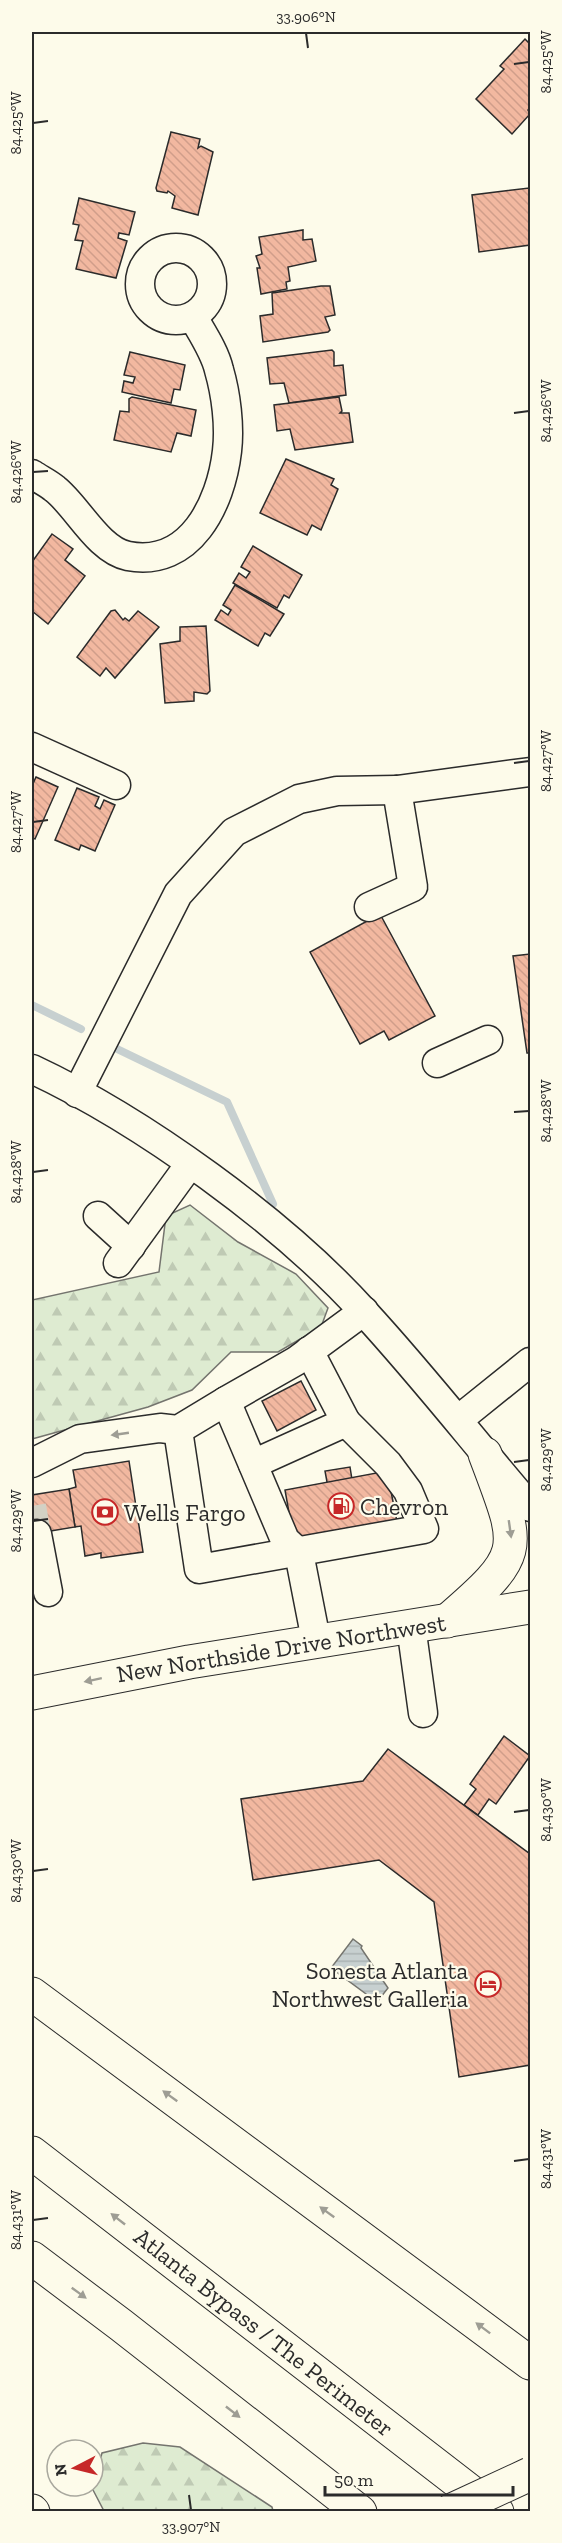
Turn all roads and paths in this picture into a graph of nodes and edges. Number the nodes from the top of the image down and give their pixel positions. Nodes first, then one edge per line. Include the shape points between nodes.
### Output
1 (193, 317) dead end
2 (32, 474) edge
3 (32, 747) edge
4 (531, 772) edge
5 (116, 786) dead end
6 (398, 790) junction
7 (369, 907) dead end
8 (488, 1040) dead end
9 (437, 1063) dead end
10 (32, 1069) edge
11 (76, 1093) junction
12 (190, 1164) junction
13 (98, 1216) dead end
14 (364, 1311) junction
15 (309, 1351) junction
16 (529, 1367) edge
17 (226, 1401) junction
18 (458, 1420) junction
19 (346, 1422) junction
20 (178, 1430) junction
21 (485, 1454) junction
22 (32, 1463) edge
23 (253, 1464) junction
24 (531, 1507) edge
25 (37, 1534) dead end
26 (299, 1553) junction
27 (48, 1592) dead end
28 (531, 1607) edge
29 (447, 1621) junction
30 (411, 1626) junction
31 (316, 1640) junction
32 (32, 1693) edge
33 (423, 1713) dead end
34 (32, 1994) edge
35 (32, 2153) edge
36 (32, 2259) edge
37 (531, 2363) edge
38 (531, 2474) edge
39 (360, 2511) edge
40 (448, 2511) edge
41 (497, 2511) edge

1 - 2 street via 219,368 228,451 215,502 200,528 183,546 154,556 126,556 100,539 55,489
3 - 5 street
4 - 6 street
6 - 7 street via 413,887
6 - 11 street via 337,791 299,799 234,832 178,894
8 - 9 street
10 - 11 street
11 - 12 street
12 - 13 street via 124,1254
12 - 14 street via 257,1214
14 - 15 street
14 - 18 street
15 - 17 street
15 - 19 street
16 - 18 street
17 - 20 street
17 - 23 street
18 - 21 street
19 - 23 street
19 - 26 street via 388,1464 408,1491 424,1529
20 -> 22 street via 160,1428 80,1439
20 - 26 street via 199,1569
21 - 24 street
21 -> 29 main road via 508,1517 512,1545 493,1580
23 - 26 street via 285,1540
25 - 27 street
26 - 31 street
28 - 29 main road, New Northside Drive Northwest
29 - 30 main road, New Northside Drive Northwest
30 - 31 main road, New Northside Drive Northwest
30 - 33 street
31 -> 32 main road, New Northside Drive Northwest
37 -> 34 main road
41 -> 35 main road, Atlanta Bypass / The Perimeter
36 -> 39 main road
38 - 40 main road, bridge

